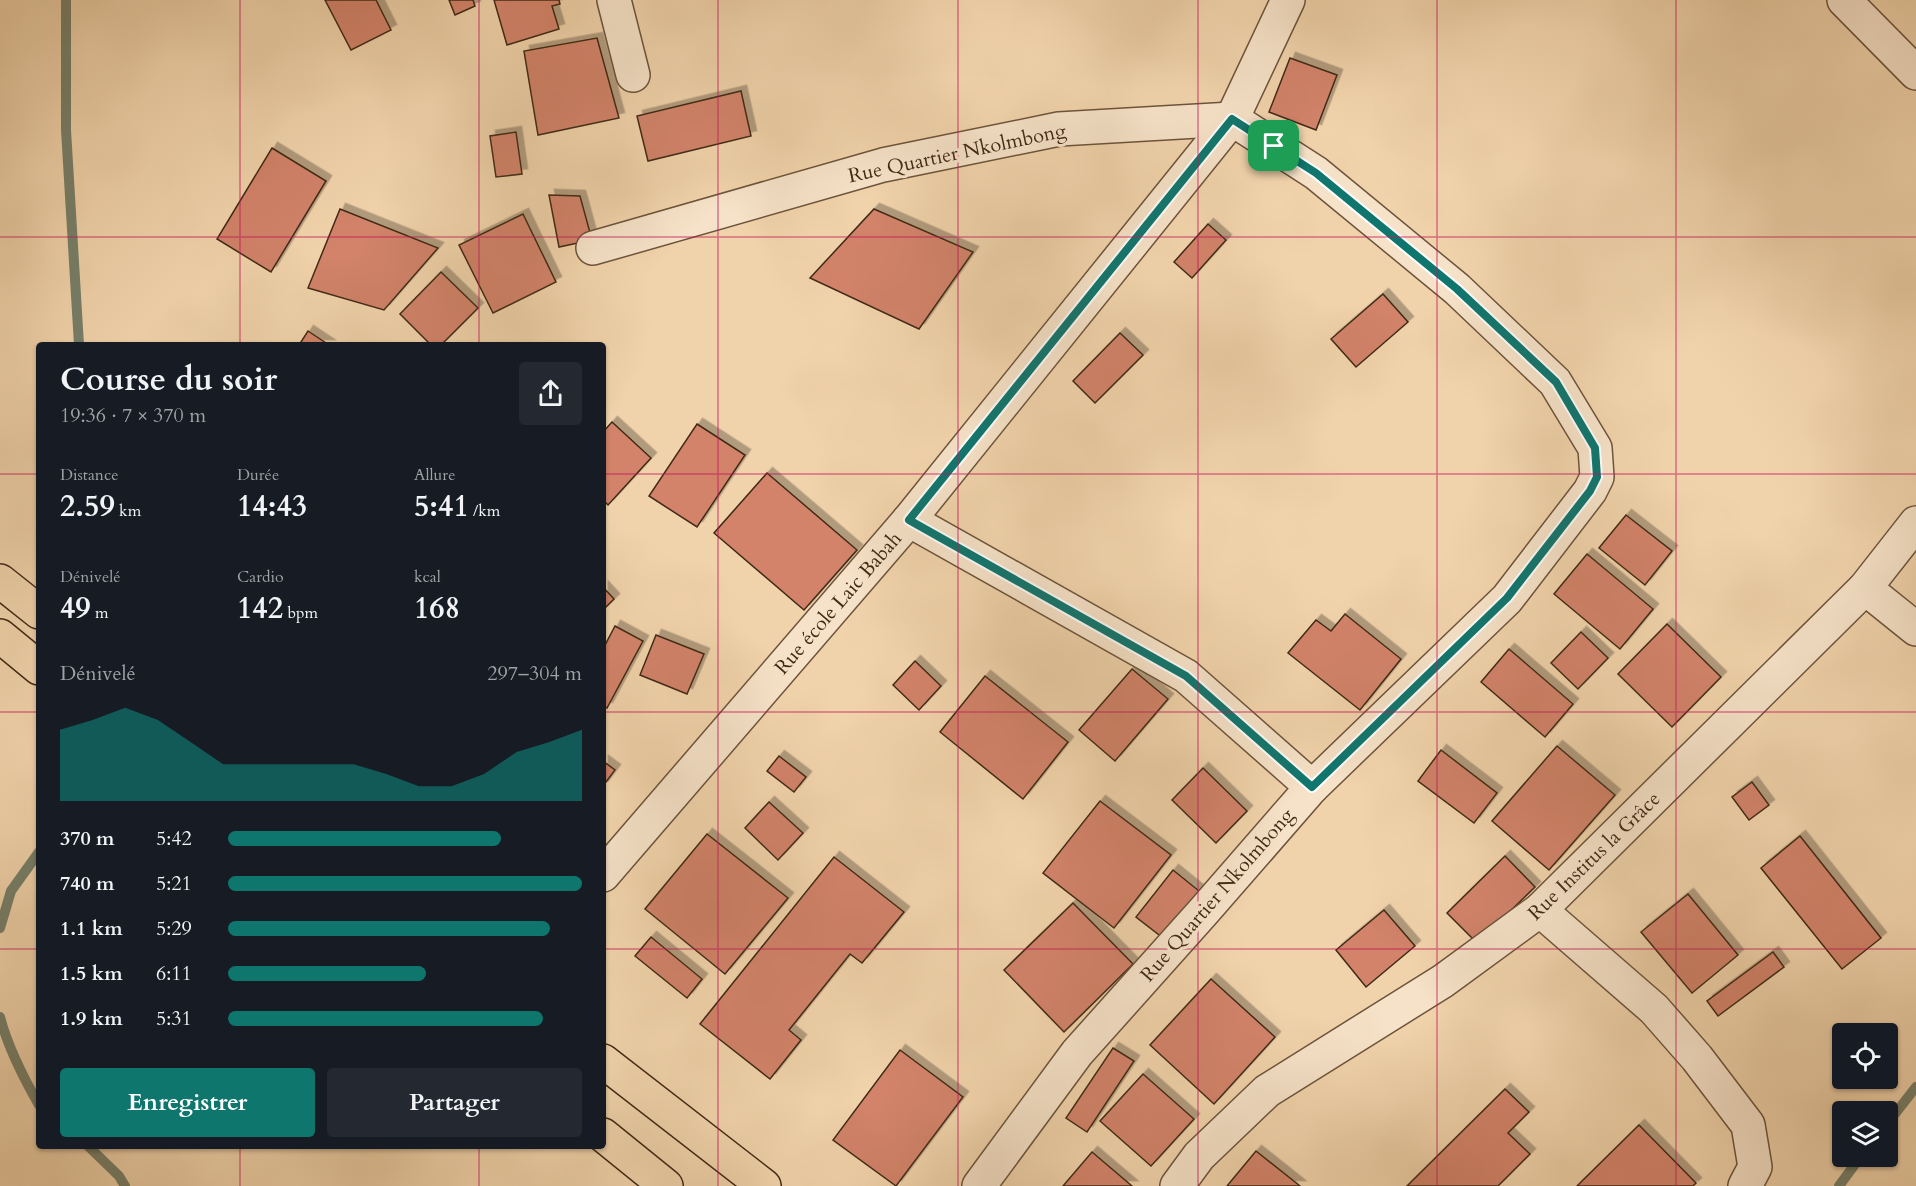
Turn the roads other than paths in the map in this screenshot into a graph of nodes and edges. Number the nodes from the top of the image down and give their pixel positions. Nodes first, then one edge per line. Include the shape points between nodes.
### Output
1 (614, 0) edge
2 (1288, 0) edge
3 (1844, 0) edge
4 (1916, 73) edge
5 (633, 75) dead end
6 (1232, 119) junction
7 (593, 248) dead end
8 (909, 520) junction
9 (1916, 523) edge
10 (0, 581) edge
11 (1865, 588) junction
12 (36, 610) edge
13 (1916, 629) edge
14 (0, 636) edge
15 (36, 666) edge
16 (1312, 787) junction
17 (606, 872) edge
18 (1540, 910) junction
19 (606, 1063) edge
20 (606, 1137) edge
21 (666, 1186) edge
22 (764, 1186) edge
23 (979, 1186) edge
24 (1177, 1186) edge
25 (1745, 1186) edge

1 - 5 street
2 - 6 street, Rue école Laic Babah
3 - 4 street
6 - 7 street, Rue Quartier Nkolmbong via 1059,129 883,165
6 - 8 street, Rue école Laic Babah
6 - 16 street, Rue Quartier Nkolmbong via 1316,173 1457,289 1556,382 1595,448 1597,461 1597,477 1590,491 1507,598
8 - 16 street via 1186,676
8 - 17 street, Rue école Laic Babah
9 - 11 street, Rue Institus la Grâce
10 - 12 main road
11 - 13 street
11 - 18 street, Rue Institus la Grâce
14 - 15 main road
16 - 23 street, Rue Quartier Nkolmbong via 1077,1053
18 - 24 street, Rue Institus la Grâce via 1443,981 1267,1091 1199,1156
18 - 25 street via 1654,1009 1748,1125 1755,1167
19 - 22 main road
20 - 21 main road

